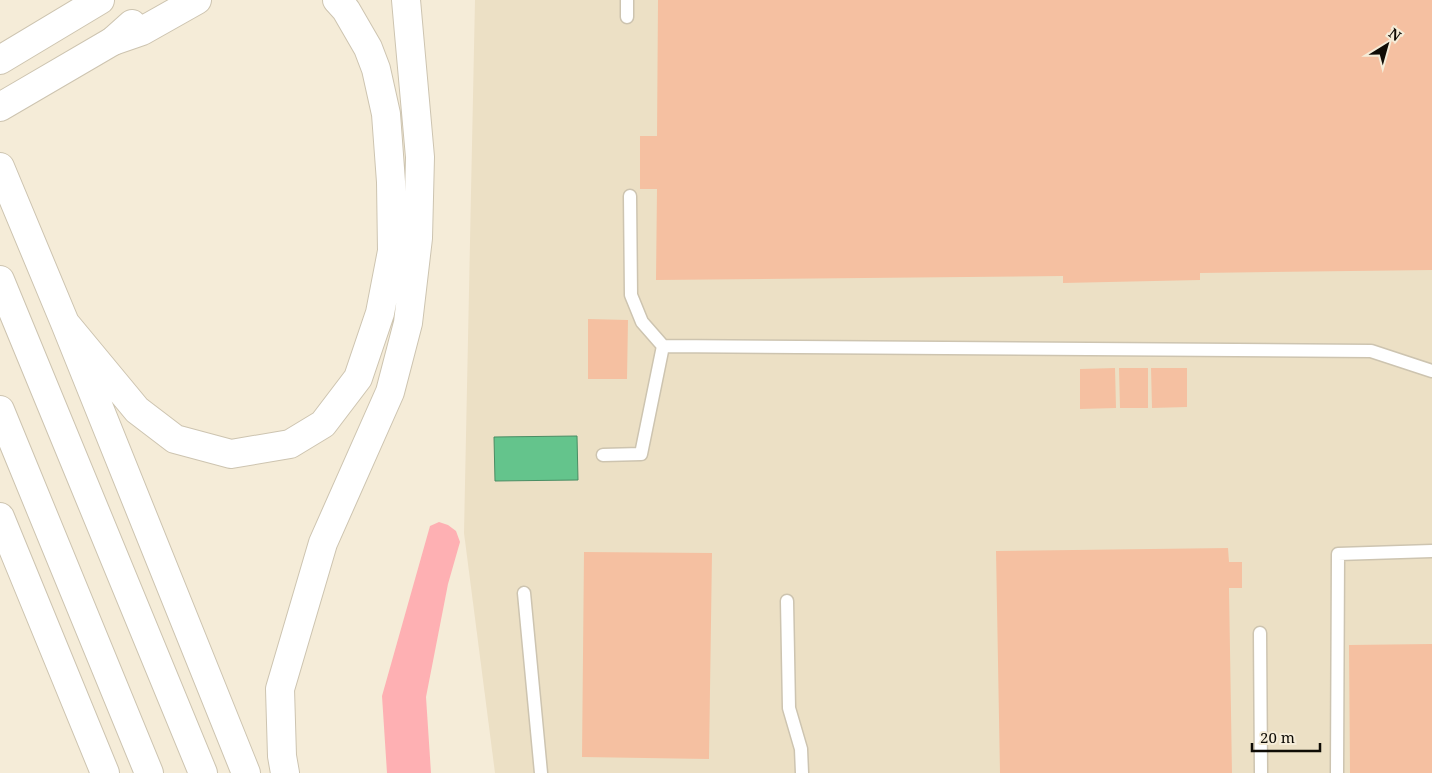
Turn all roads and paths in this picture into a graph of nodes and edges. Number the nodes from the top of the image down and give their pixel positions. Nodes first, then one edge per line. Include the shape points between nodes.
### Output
1 (100, 0) edge
2 (170, 0) edge
3 (197, 0) edge
4 (336, 0) edge
5 (406, 0) edge
6 (627, 0) edge
7 (627, 17) dead end
8 (113, 41) junction
9 (0, 60) edge
10 (0, 107) edge
11 (0, 167) edge
12 (630, 196) dead end
13 (0, 280) edge
14 (65, 323) junction
15 (663, 346) junction
16 (1432, 371) edge
17 (0, 410) edge
18 (603, 456) dead end
19 (0, 518) edge
20 (1432, 551) edge
21 (524, 593) dead end
22 (787, 601) dead end
23 (1260, 633) dead end
24 (105, 773) edge
25 (149, 773) edge
26 (203, 773) edge
27 (246, 773) edge
28 (285, 773) edge
29 (541, 773) edge
30 (802, 773) edge
31 (1262, 773) edge
32 (1337, 773) edge

1 - 9 main road
2 - 8 main road via 135,21
3 - 8 main road via 142,30
4 - 14 main road via 346,10 376,69 386,114 392,252 380,313 358,378 323,424 290,444 231,454 175,439 137,410
5 - 28 main road via 420,157 418,238 408,323 390,392 323,543 280,688
6 - 7 lane
8 - 10 main road
11 - 14 main road
12 - 15 lane via 631,295 642,322
13 - 26 main road
14 - 27 main road
15 - 16 lane via 1371,351
15 - 18 lane via 641,454
17 - 25 main road
19 - 24 main road
20 - 32 lane via 1338,554
21 - 29 lane
22 - 30 lane via 789,708 801,749
23 - 31 lane

